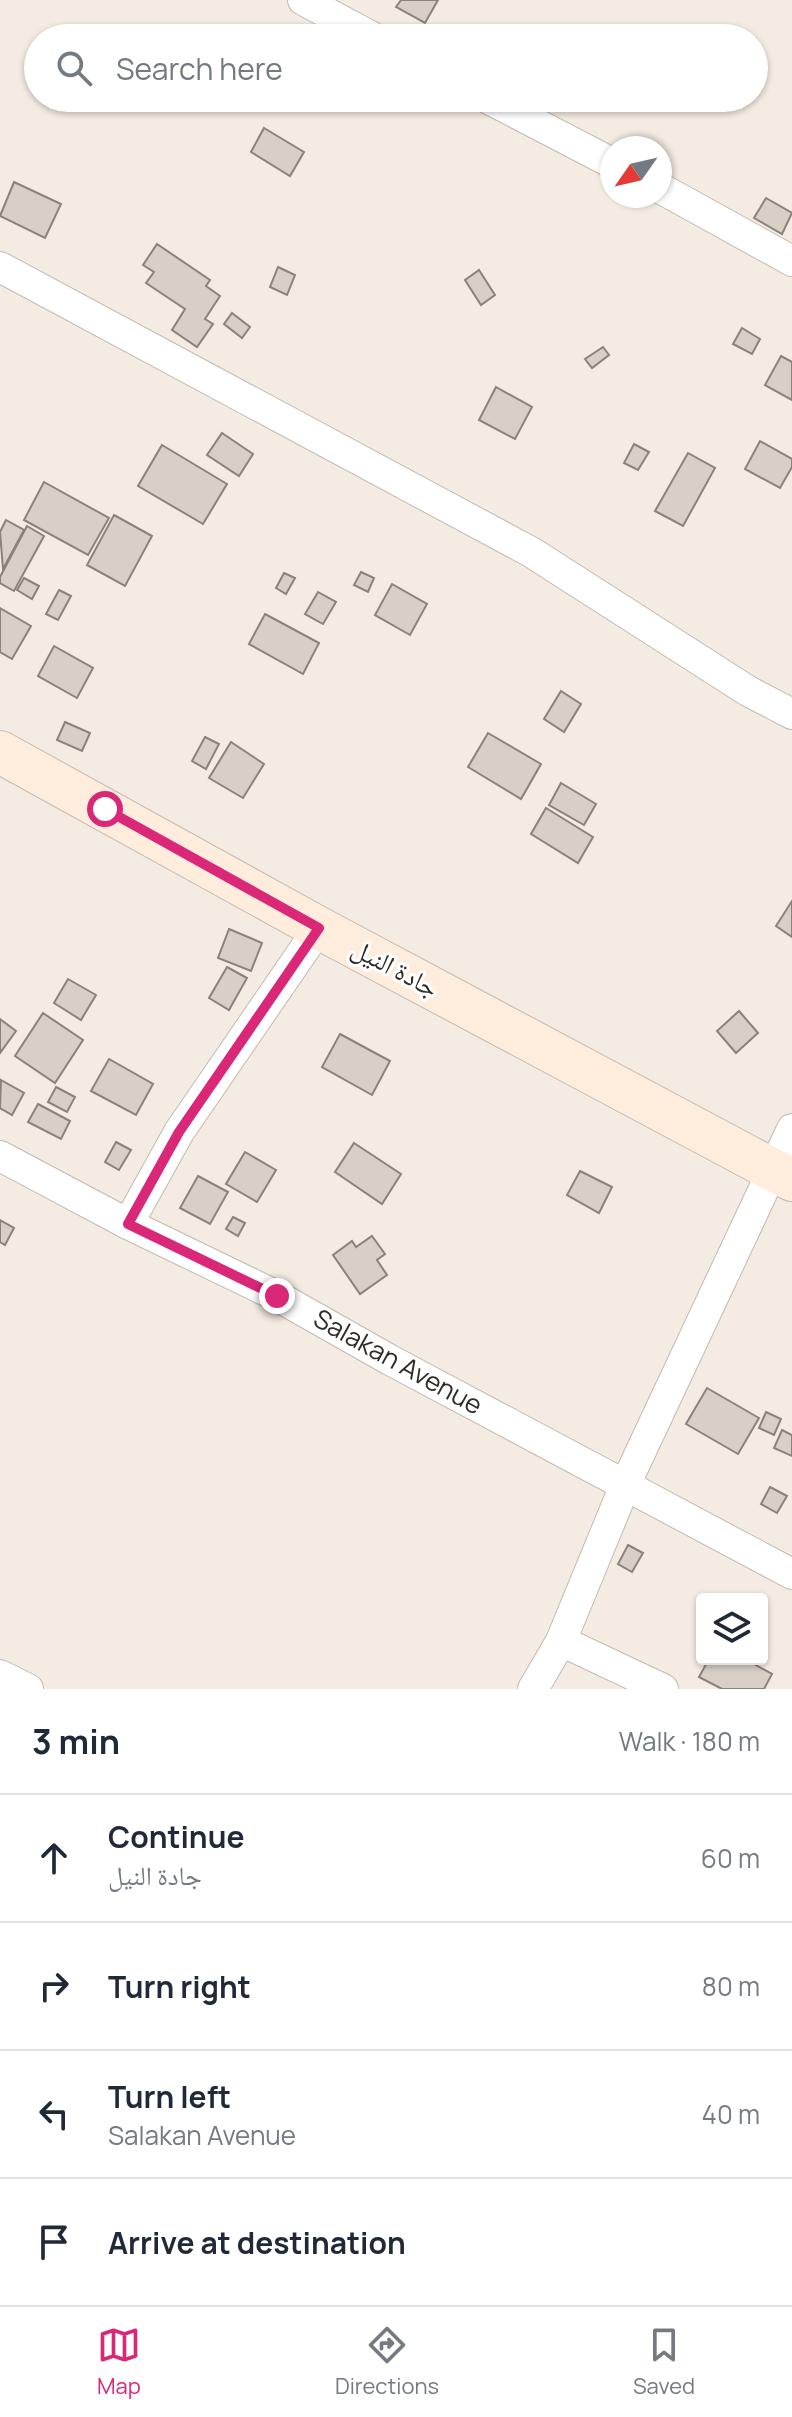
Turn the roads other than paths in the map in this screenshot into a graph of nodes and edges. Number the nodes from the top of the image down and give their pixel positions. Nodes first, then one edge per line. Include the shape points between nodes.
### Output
1 (303, 0) edge
2 (348, 24) edge
3 (514, 112) edge
4 (600, 157) edge
5 (672, 195) edge
6 (792, 261) edge
7 (0, 267) edge
8 (792, 714) edge
9 (0, 752) edge
10 (319, 928) junction
11 (792, 1129) edge
12 (0, 1156) edge
13 (782, 1174) edge
14 (128, 1224) junction
15 (626, 1483) junction
16 (792, 1574) edge
17 (561, 1641) junction
18 (0, 1675) edge
19 (28, 1689) edge
20 (533, 1689) edge
21 (663, 1689) edge

1 - 2 street
3 - 4 street
5 - 6 street
7 - 8 street via 531,552
9 - 10 street, جادة النيل
10 - 13 street, جادة النيل
10 - 14 street via 179,1132
11 - 13 street
12 - 14 street, Salakan Avenue
13 - 15 street
14 - 15 street, Salakan Avenue via 277,1296
15 - 16 street, Salakan Avenue
15 - 17 street
17 - 20 street
17 - 21 street
18 - 19 street

